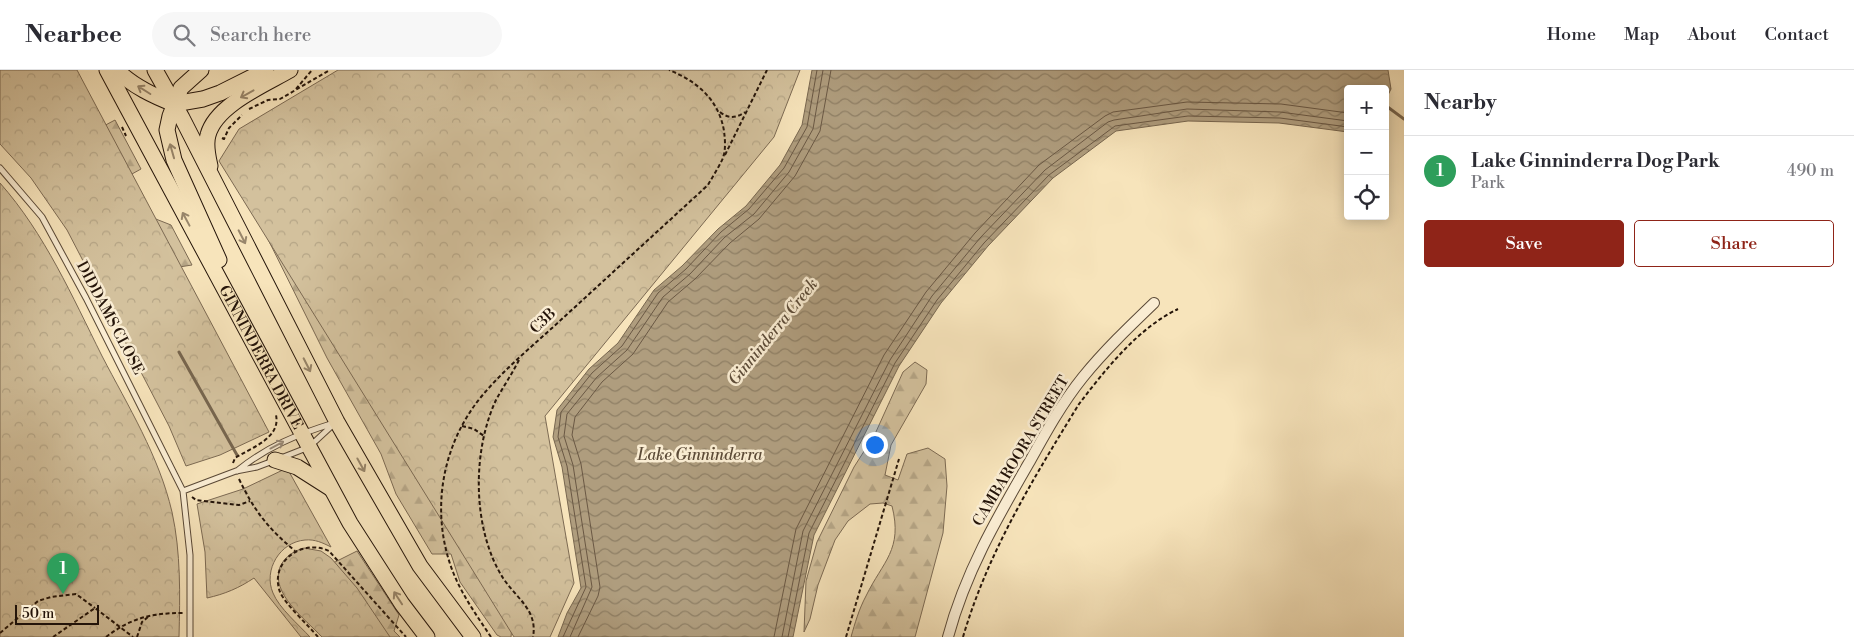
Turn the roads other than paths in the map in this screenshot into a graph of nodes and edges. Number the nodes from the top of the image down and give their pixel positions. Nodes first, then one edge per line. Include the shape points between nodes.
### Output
1 (107, 70) edge
2 (117, 70) edge
3 (155, 70) edge
4 (200, 70) edge
5 (266, 70) edge
6 (290, 70) edge
7 (174, 104) junction
8 (0, 168) edge
9 (212, 178) junction
10 (1154, 303) dead end
11 (251, 338) junction
12 (337, 422) junction
13 (302, 433) junction
14 (309, 447) junction
15 (275, 460) junction
16 (236, 471) junction
17 (331, 489) junction
18 (183, 491) junction
19 (190, 637) edge
20 (427, 637) edge
21 (473, 637) edge
22 (948, 637) edge

11 -> 1 main road, GINNINDERRA DRIVE
7 -> 2 main road via 151,94
3 - 7 main road
4 - 7 main road via 181,88
5 - 7 main road via 220,93
6 -> 9 main road via 235,101 214,122 208,136
7 - 9 main road
11 -> 7 main road via 174,160 167,130
8 - 18 lane, DIDDAMS CLOSE via 42,217
9 -> 12 main road
10 - 22 street, CAMBAROORA STREET via 1084,376 1060,408 985,540
11 - 13 main road, GINNINDERRA DRIVE
12 - 13 lane
12 - 14 lane
12 -> 21 main road via 420,566
13 - 14 main road, GINNINDERRA DRIVE
16 -> 13 lane via 253,458
14 - 15 lane
14 - 17 main road, GINNINDERRA DRIVE
15 - 16 lane via 257,468
15 - 17 main road via 297,467
16 - 18 lane
20 -> 17 main road, GINNINDERRA DRIVE via 402,604
18 - 19 lane, DIDDAMS CLOSE via 190,555

